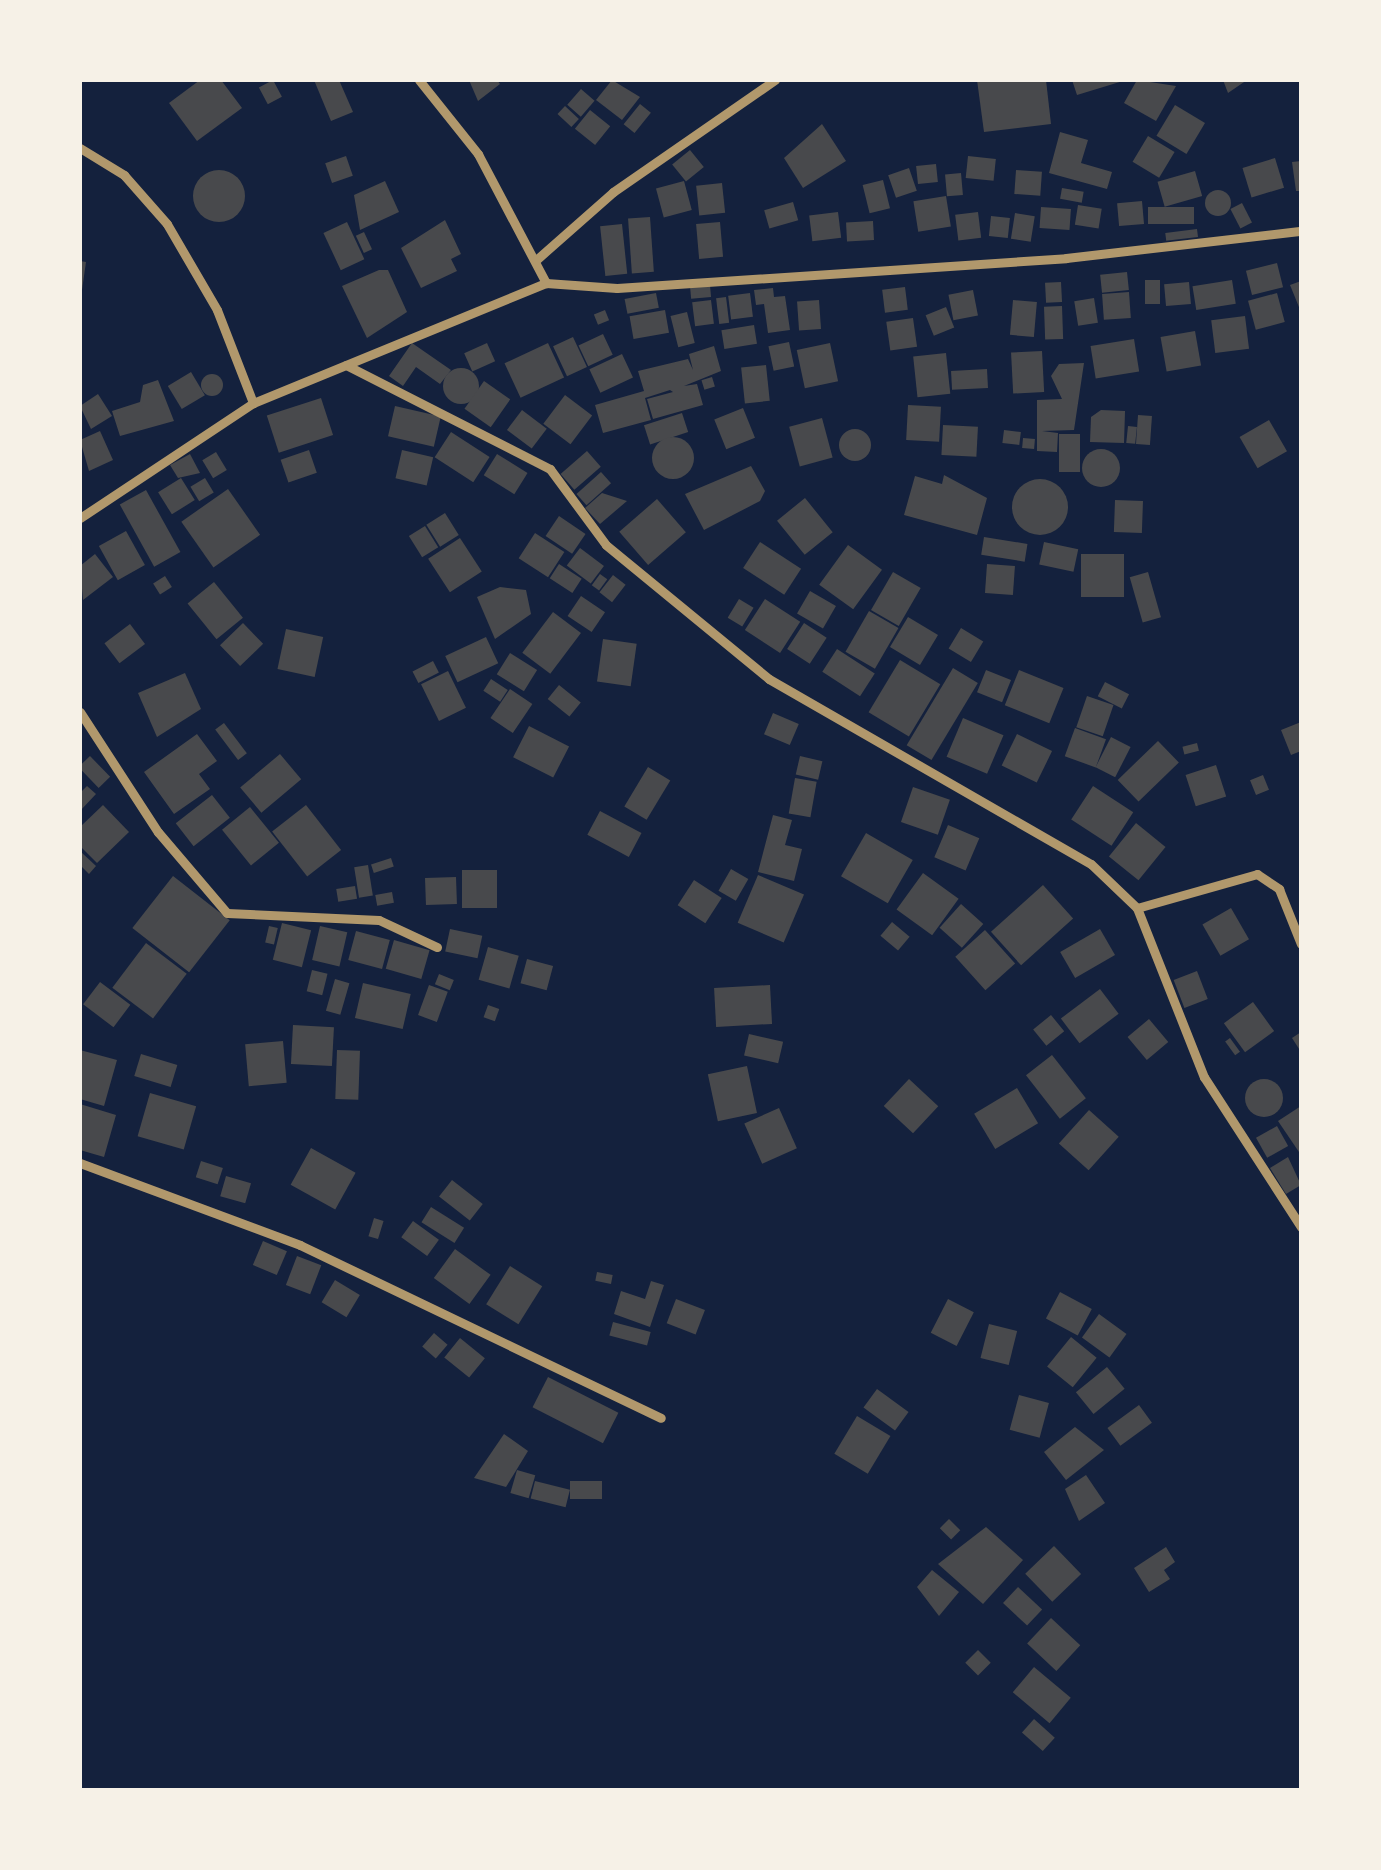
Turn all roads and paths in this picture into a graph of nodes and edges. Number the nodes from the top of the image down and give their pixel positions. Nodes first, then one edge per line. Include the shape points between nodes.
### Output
1 (419, 80) edge
2 (775, 80) edge
3 (80, 148) edge
4 (1301, 231) edge
5 (536, 260) junction
6 (546, 283) junction
7 (346, 365) junction
8 (253, 403) junction
9 (80, 518) edge
10 (80, 712) edge
11 (1138, 908) junction
12 (1301, 944) edge
13 (436, 946) dead end
14 (80, 1164) edge
15 (1301, 1227) edge
16 (661, 1418) dead end

1 - 5 street via 460,126
2 - 5 street via 613,192
3 - 8 street via 124,174 168,224 217,310
4 - 6 street via 1066,258 616,288
5 - 6 street
6 - 7 street
7 - 8 street
7 - 11 street via 550,468 606,545 769,679 1074,851
8 - 9 street
10 - 13 street via 158,832 227,913 378,920
11 - 12 street via 1257,874 1279,890
11 - 15 street via 1204,1077
14 - 16 street via 285,1239

